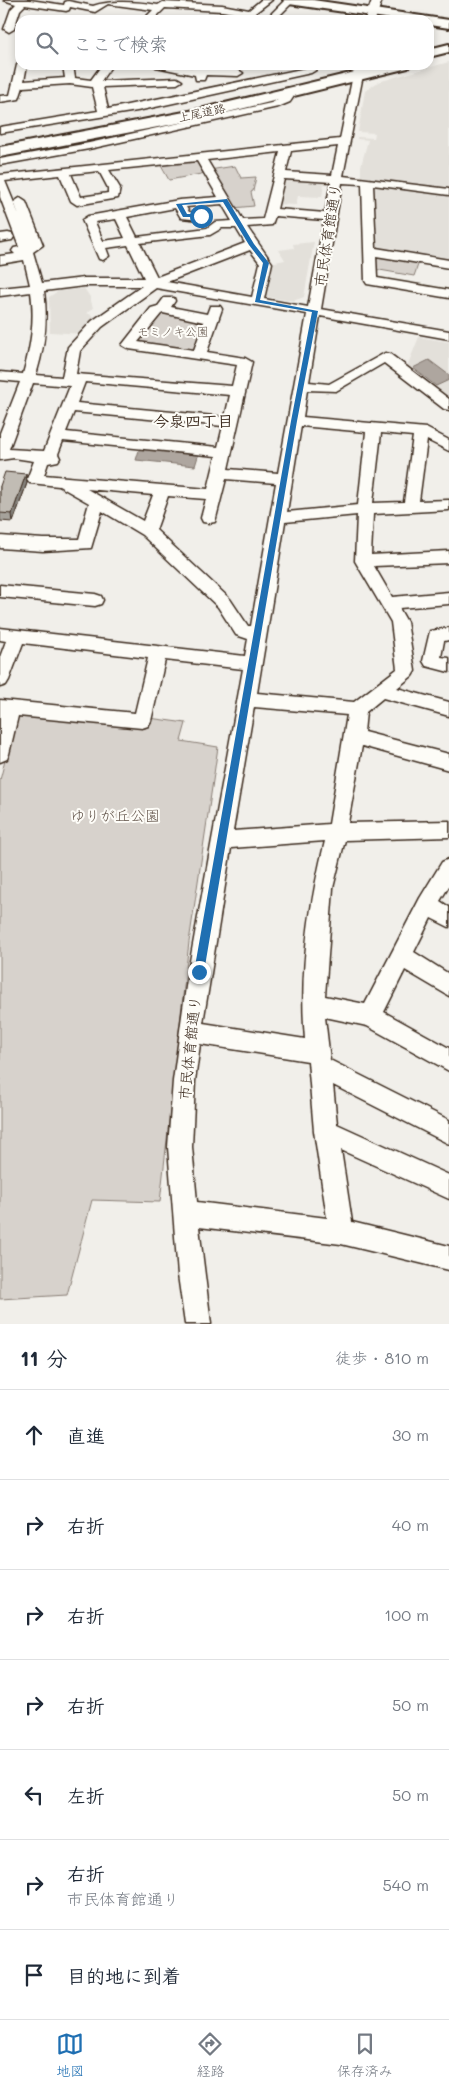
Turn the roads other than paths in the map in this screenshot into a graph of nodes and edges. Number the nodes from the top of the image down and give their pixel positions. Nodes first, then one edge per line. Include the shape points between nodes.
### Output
1 (9, 0) edge
2 (107, 0) edge
3 (266, 0) edge
4 (290, 0) edge
5 (377, 0) edge
6 (24, 1) edge
7 (69, 4) edge
8 (160, 8) junction
9 (232, 10) junction
10 (251, 13) joint
11 (57, 15) edge
12 (153, 15) edge
13 (226, 15) edge
14 (275, 15) edge
15 (366, 15) edge
16 (371, 15) edge
17 (434, 22) edge
18 (449, 24) edge
19 (5, 28) edge
20 (449, 48) edge
21 (434, 52) edge
22 (449, 53) edge
23 (434, 57) edge
24 (22, 70) edge
25 (69, 70) edge
26 (104, 70) edge
27 (180, 70) edge
28 (188, 70) edge
29 (232, 70) edge
30 (239, 70) edge
31 (311, 70) dead end
32 (359, 70) edge
33 (70, 81) junction
34 (177, 81) junction
35 (18, 84) junction
36 (97, 84) junction
37 (241, 92) junction
38 (291, 93) junction
39 (0, 99) edge
40 (178, 100) junction
41 (104, 113) junction
42 (0, 130) edge
43 (0, 139) edge
44 (345, 142) junction
45 (286, 148) junction
46 (136, 150) junction
47 (200, 157) junction
48 (2, 159) edge
49 (102, 167) junction
50 (64, 171) junction
51 (279, 175) junction
52 (3, 179) edge
53 (337, 179) junction
54 (368, 181) junction
55 (449, 192) edge
56 (225, 200) junction
57 (80, 201) junction
58 (179, 204) junction
59 (152, 209) junction
60 (270, 212) junction
61 (0, 213) edge
62 (120, 215) junction
63 (201, 216) dead end
64 (330, 217) junction
65 (88, 220) junction
66 (240, 223) junction
67 (167, 236) junction
68 (4, 237) edge
69 (208, 239) dead end
70 (132, 240) junction
71 (252, 245) junction
72 (369, 251) junction
73 (27, 253) junction
74 (221, 256) junction
75 (0, 260) edge
76 (449, 264) edge
77 (155, 283) junction
78 (37, 287) junction
79 (179, 287) junction
80 (0, 292) edge
81 (219, 294) junction
82 (449, 294) edge
83 (257, 301) junction
84 (163, 309) junction
85 (315, 311) junction
86 (211, 320) junction
87 (449, 335) edge
88 (199, 356) junction
89 (0, 376) edge
90 (27, 378) junction
91 (73, 381) junction
92 (301, 385) junction
93 (238, 391) junction
94 (449, 406) edge
95 (68, 407) junction
96 (294, 421) junction
97 (231, 422) junction
98 (374, 428) junction
99 (421, 433) junction
100 (57, 436) junction
101 (449, 446) edge
102 (224, 452) junction
103 (0, 454) edge
104 (48, 457) junction
105 (219, 473) junction
106 (284, 479) junction
107 (62, 481) junction
108 (162, 490) junction
109 (214, 495) junction
110 (97, 501) junction
111 (449, 505) edge
112 (411, 506) junction
113 (365, 509) junction
114 (209, 518) dead end
115 (278, 518) junction
116 (148, 531) junction
117 (0, 542) edge
118 (449, 557) edge
119 (363, 561) junction
120 (0, 591) edge
121 (449, 598) edge
122 (95, 600) dead end
123 (388, 603) junction
124 (258, 634) junction
125 (449, 634) edge
126 (9, 635) edge
127 (158, 654) junction
128 (252, 664) junction
129 (449, 665) edge
130 (0, 680) edge
131 (382, 691) junction
132 (246, 699) junction
133 (6, 707) edge
134 (357, 709) junction
135 (449, 709) edge
136 (354, 737) junction
137 (0, 754) edge
138 (449, 762) edge
139 (449, 829) edge
140 (337, 832) junction
141 (222, 840) junction
142 (449, 868) edge
143 (427, 904) junction
144 (449, 918) edge
145 (400, 955) junction
146 (449, 986) edge
147 (313, 1004) junction
148 (371, 1016) junction
149 (190, 1032) junction
150 (317, 1058) junction
151 (449, 1060) edge
152 (326, 1131) junction
153 (449, 1132) edge
154 (449, 1187) edge
155 (185, 1212) junction
156 (341, 1232) junction
157 (449, 1258) edge
158 (198, 1324) edge

1 - 6 street
2 - 7 street via 95,8
2 - 8 street
3 - 10 street
4 - 14 street
4 - 15 main road
5 - 16 street
6 - 7 street
6 - 19 street
7 - 11 street
8 - 9 street via 164,4 201,11
8 - 12 street
9 - 10 street
9 - 13 street
17 - 18 main road
20 - 21 highway
22 - 23 highway
24 - 35 street
25 - 33 street
26 - 36 street via 96,80
27 - 34 street
28 - 29 street via 200,75
30 - 37 street via 235,83
31 - 37 street via 276,74
32 - 37 highway, 上尾道路
32 - 38 highway, 上尾道路
32 - 44 street, 市民体育館通り
33 - 35 street
33 - 36 street
34 - 36 street
34 - 40 street
35 - 39 street via 16,97
36 - 41 street
37 - 40 street via 212,93
37 - 43 highway, 上尾道路
38 - 46 street via 286,100 274,105
38 - 48 highway, 上尾道路
40 - 41 street
41 - 42 street
44 - 45 street
44 - 53 street, 市民体育館通り
45 - 47 street
45 - 51 street
46 - 47 street
46 - 48 street via 66,151
46 - 49 street
47 - 56 street
48 - 52 street
49 - 50 street
49 - 57 street via 114,188 114,196
50 - 52 street
50 - 57 street via 77,201
51 - 53 street
51 - 60 street
52 - 73 street
53 - 54 street
53 - 64 street, 市民体育館通り
54 - 55 street
54 - 72 street
56 - 58 street
56 - 66 street
57 - 65 street
58 - 59 street
58 - 63 street via 185,216
59 - 62 street
59 - 67 street
60 - 64 street
60 - 66 street via 268,222
61 - 68 street
62 - 65 street
62 - 70 street
64 - 85 street, 市民体育館通り
65 - 70 street via 100,250
66 - 67 street via 219,225 210,231
66 - 71 street
67 - 70 street
68 - 73 street via 13,249
69 - 74 street
70 - 77 street
71 - 74 street
71 - 83 street via 266,263
72 - 76 street
72 - 82 street via 371,281
73 - 75 street
73 - 78 street
74 - 77 street
77 - 78 street via 84,282
77 - 79 street
77 - 91 street via 88,332 73,350
78 - 80 street
78 - 90 street via 40,316 37,348
79 - 81 street
79 - 84 street
81 - 83 street
81 - 86 street
83 - 85 street
84 - 86 street
84 - 88 street via 156,311 130,346
85 - 87 street
85 - 92 street, 市民体育館通り
86 - 88 street
88 - 93 street via 245,362
89 - 90 street
90 - 91 street
90 - 103 street
91 - 93 street via 80,377
91 - 95 street
92 - 94 street via 331,388 385,358
92 - 96 street, 市民体育館通り
93 - 97 street
95 - 97 street
95 - 100 street
96 - 98 street
96 - 106 street, 市民体育館通り
97 - 102 street
98 - 99 street
98 - 113 street
99 - 101 street
99 - 112 street
100 - 102 street
100 - 104 street
102 - 105 street
103 - 104 street
104 - 107 street via 35,479
105 - 106 street
105 - 109 street
106 - 115 street, 市民体育館通り
107 - 108 street
107 - 110 street
108 - 109 street
108 - 116 street
109 - 114 street
110 - 116 street
110 - 117 street via 85,544
111 - 112 street
112 - 113 street
113 - 115 street
113 - 119 street
115 - 124 street, 市民体育館通り
116 - 124 street via 224,603 242,631
118 - 119 street
119 - 123 street
120 - 122 street
121 - 123 street
123 - 131 street via 399,622 406,671
124 - 128 street, 市民体育館通り
125 - 129 street via 436,635 432,661
126 - 127 street
126 - 130 street
127 - 128 street
127 - 133 street via 142,721
128 - 132 street, 市民体育館通り
131 - 134 street
131 - 135 street
132 - 134 street
132 - 141 street, 市民体育館通り
133 - 137 street
134 - 136 street
136 - 138 street
136 - 140 street
139 - 140 street
140 - 141 street
140 - 147 street via 323,888
141 - 149 street, 市民体育館通り
142 - 143 street
143 - 144 street
143 - 145 street
145 - 146 street
145 - 148 street
147 - 148 street
147 - 150 street
148 - 151 street
149 - 150 street
149 - 155 street, 市民体育館通り via 180,1147
150 - 152 street
150 - 153 street
152 - 154 street
152 - 156 street
155 - 156 street
155 - 158 street, 市民体育館通り
156 - 157 street

